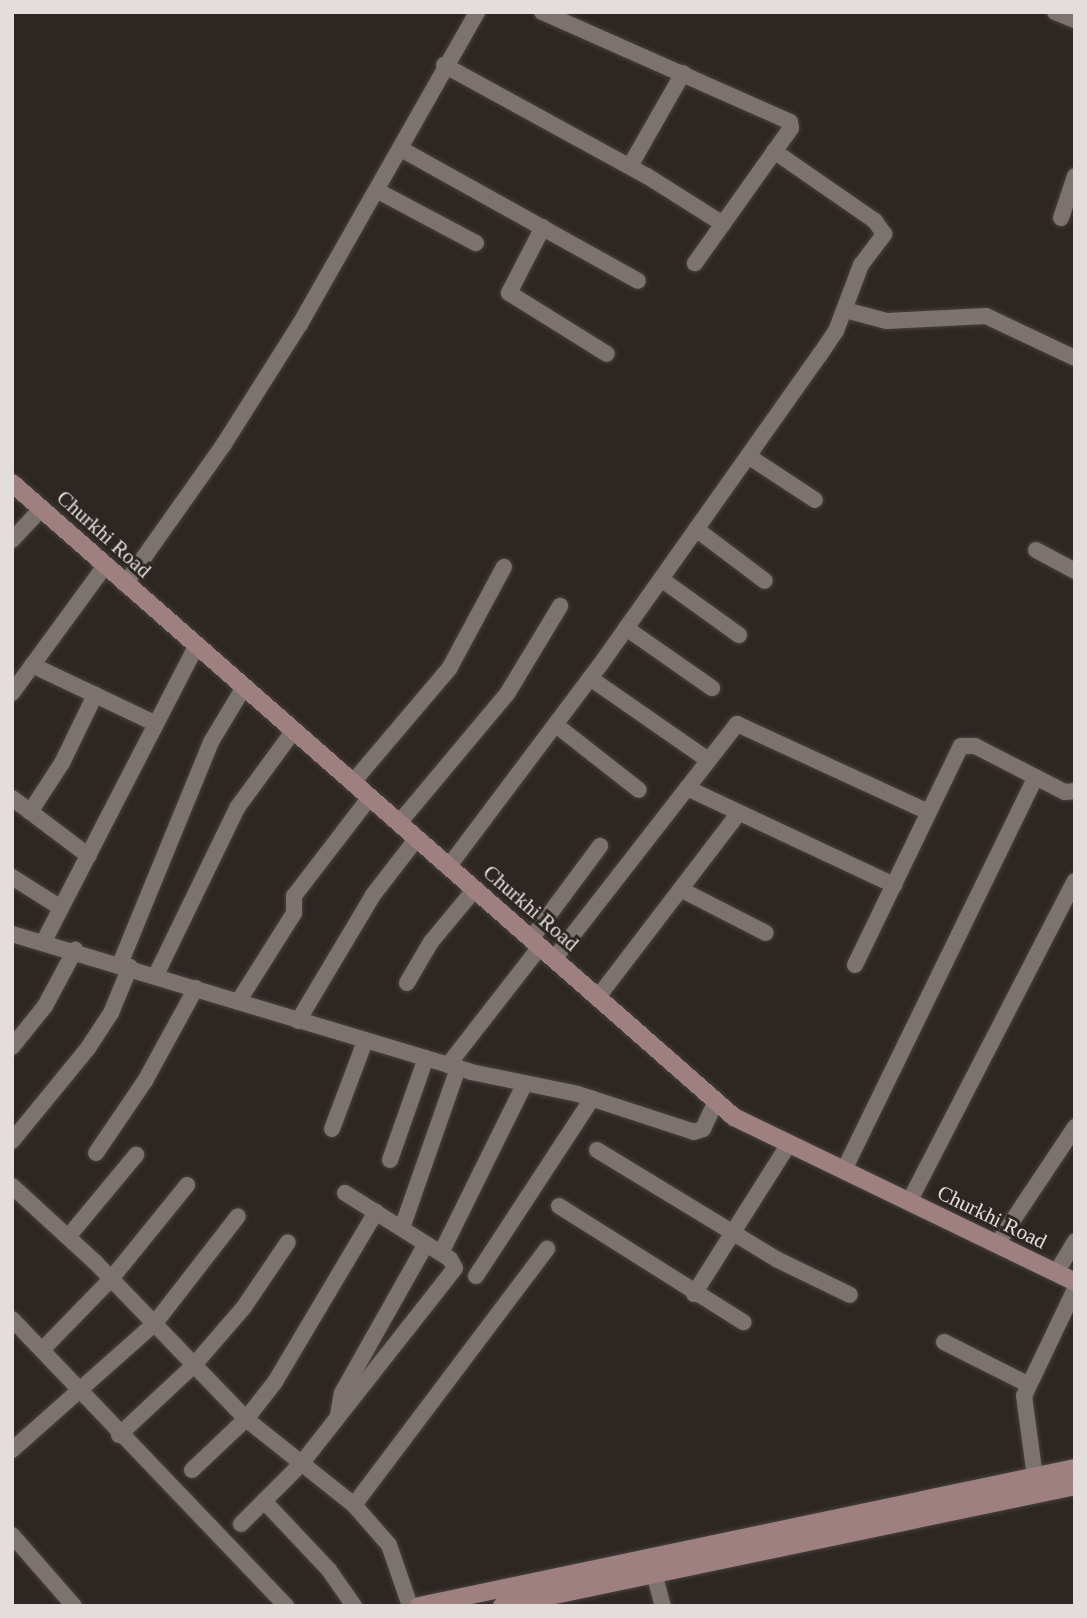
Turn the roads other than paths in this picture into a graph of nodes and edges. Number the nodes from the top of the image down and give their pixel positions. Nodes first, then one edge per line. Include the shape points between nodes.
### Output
1 (477, 12) edge
2 (542, 12) edge
3 (1055, 12) edge
4 (1075, 20) edge
5 (444, 65) junction
6 (683, 73) junction
7 (401, 149) junction
8 (774, 151) junction
9 (630, 166) junction
10 (1075, 176) edge
11 (378, 191) junction
12 (1061, 218) dead end
13 (723, 224) junction
14 (543, 227) junction
15 (476, 243) dead end
16 (695, 262) dead end
17 (638, 281) dead end
18 (845, 310) junction
19 (607, 354) dead end
20 (1075, 358) edge
21 (748, 456) junction
22 (12, 483) edge
23 (815, 500) dead end
24 (41, 509) junction
25 (696, 530) junction
26 (12, 540) edge
27 (1036, 550) dead end
28 (105, 566) junction
29 (504, 567) dead end
30 (1075, 571) edge
31 (661, 579) junction
32 (765, 581) dead end
33 (125, 584) junction
34 (560, 606) dead end
35 (626, 628) junction
36 (739, 635) dead end
37 (197, 645) junction
38 (32, 665) junction
39 (590, 678) junction
40 (244, 687) junction
41 (712, 688) dead end
42 (12, 693) edge
43 (94, 695) junction
44 (156, 724) junction
45 (556, 725) junction
46 (294, 730) junction
47 (708, 760) junction
48 (1036, 777) junction
49 (353, 782) junction
50 (687, 788) junction
51 (639, 790) dead end
52 (1075, 791) edge
53 (370, 797) junction
54 (12, 798) edge
55 (30, 812) junction
56 (928, 812) junction
57 (738, 814) junction
58 (400, 823) junction
59 (417, 838) junction
60 (600, 846) dead end
61 (89, 856) junction
62 (449, 866) junction
63 (12, 877) edge
64 (1075, 881) edge
65 (894, 885) junction
66 (475, 889) junction
67 (682, 890) junction
68 (61, 908) junction
69 (766, 933) dead end
70 (12, 934) edge
71 (44, 941) junction
72 (536, 943) junction
73 (75, 950) junction
74 (554, 959) junction
75 (125, 965) junction
76 (855, 965) dead end
77 (156, 975) junction
78 (407, 983) dead end
79 (196, 988) junction
80 (598, 997) junction
81 (238, 1002) junction
82 (298, 1021) junction
83 (365, 1041) junction
84 (12, 1047) edge
85 (426, 1058) junction
86 (453, 1067) junction
87 (524, 1085) junction
88 (592, 1099) junction
89 (716, 1101) junction
90 (1075, 1127) edge
91 (332, 1129) dead end
92 (12, 1140) edge
93 (789, 1144) junction
94 (597, 1150) dead end
95 (96, 1153) dead end
96 (136, 1155) dead end
97 (390, 1160) dead end
98 (844, 1170) junction
99 (187, 1185) dead end
100 (345, 1193) dead end
101 (15, 1194) edge
102 (909, 1202) junction
103 (559, 1206) dead end
104 (376, 1212) junction
105 (238, 1216) dead end
106 (402, 1228) junction
107 (733, 1233) junction
108 (68, 1237) junction
109 (1075, 1241) edge
110 (288, 1242) dead end
111 (426, 1244) junction
112 (997, 1244) junction
113 (547, 1249) dead end
114 (441, 1253) junction
115 (1056, 1273) junction
116 (476, 1276) dead end
117 (111, 1279) junction
118 (1075, 1282) edge
119 (1075, 1289) edge
120 (694, 1294) junction
121 (850, 1294) dead end
122 (12, 1319) edge
123 (743, 1322) dead end
124 (155, 1323) junction
125 (944, 1342) dead end
126 (42, 1350) junction
127 (194, 1364) junction
128 (1027, 1384) junction
129 (78, 1392) junction
130 (338, 1418) junction
131 (246, 1419) junction
132 (119, 1435) junction
133 (12, 1450) edge
134 (301, 1464) junction
135 (1075, 1468) edge
136 (192, 1470) dead end
137 (1035, 1476) junction
138 (1075, 1486) edge
139 (264, 1501) junction
140 (354, 1505) junction
141 (241, 1524) dead end
142 (12, 1535) edge
143 (654, 1573) junction
144 (74, 1606) edge
145 (286, 1606) edge
146 (354, 1606) edge
147 (410, 1606) edge
148 (419, 1606) edge
149 (502, 1606) edge
150 (663, 1606) edge

1 - 5 street
2 - 6 street
3 - 4 street
5 - 7 street
5 - 9 street
6 - 8 street via 790,122 791,128
6 - 9 street
7 - 11 street
7 - 14 street
8 - 13 street
8 - 18 street via 882,227 884,234 861,265
9 - 13 street
10 - 12 street
11 - 15 street
11 - 33 street via 238,422
13 - 16 street
14 - 17 street
14 - 19 street via 509,293
18 - 20 street via 887,321 986,316
18 - 21 street via 830,339
21 - 23 street
21 - 25 street
22 - 24 street, Churkhi Road
24 - 26 street
24 - 28 street, Churkhi Road
25 - 31 street
25 - 32 street
27 - 30 street
28 - 33 street, Churkhi Road
28 - 38 street
29 - 49 street via 449,669
31 - 35 street
31 - 36 street
33 - 37 street, Churkhi Road
34 - 58 street via 507,694
35 - 39 street
35 - 41 street
37 - 40 street, Churkhi Road
37 - 44 street
38 - 42 street
38 - 43 street
39 - 45 street
39 - 47 street
40 - 46 street, Churkhi Road
40 - 75 street via 211,742
43 - 44 street
43 - 55 street via 62,763
44 - 61 street
45 - 51 street
45 - 62 street
46 - 49 street, Churkhi Road
46 - 77 street via 237,808
47 - 50 street
47 - 56 street via 731,727 744,726
48 - 52 street via 1065,792
48 - 56 street via 968,744 955,754
48 - 98 street
49 - 53 street, Churkhi Road
50 - 57 street
50 - 74 street
53 - 58 street, Churkhi Road
53 - 81 street via 294,896 294,913
54 - 55 street
55 - 61 street
56 - 65 street
57 - 65 street
57 - 67 street
58 - 59 street, Churkhi Road
59 - 62 street, Churkhi Road
59 - 82 street via 373,895
60 - 72 street
61 - 68 street
62 - 66 street, Churkhi Road
63 - 68 street
64 - 102 street
65 - 76 street
66 - 72 street, Churkhi Road
66 - 78 street via 431,942
67 - 69 street
67 - 80 street
68 - 71 street
70 - 71 street
71 - 73 street
72 - 74 street, Churkhi Road
72 - 86 street
73 - 75 street
73 - 84 street via 45,1006
74 - 80 street, Churkhi Road
75 - 77 street
75 - 92 street via 111,1013
77 - 79 street
79 - 81 street
79 - 95 street via 145,1081
80 - 89 street, Churkhi Road
81 - 82 street
82 - 83 street
83 - 85 street
83 - 91 street
85 - 86 street
85 - 97 street
86 - 87 street
86 - 106 street
87 - 88 street
87 - 114 street
88 - 89 street via 694,1132 703,1129
88 - 116 street
89 - 93 street, Churkhi Road via 734,1117
90 - 112 street
93 - 98 street, Churkhi Road
93 - 107 street
94 - 107 street
96 - 108 street
98 - 102 street, Churkhi Road
99 - 117 street
100 - 104 street
101 - 108 street
102 - 112 street, Churkhi Road
103 - 120 street
104 - 106 street
104 - 131 street via 294,1354
105 - 124 street
106 - 111 street
107 - 120 street
107 - 121 street
108 - 117 street
109 - 115 street
110 - 127 street via 244,1307
111 - 114 street
111 - 130 street via 342,1393
112 - 115 street, Churkhi Road
113 - 140 street
114 - 130 street via 455,1263 452,1273
115 - 118 street, Churkhi Road
117 - 124 street
117 - 126 street
119 - 128 street
120 - 123 street
122 - 126 street
124 - 127 street
124 - 129 street
125 - 128 street
126 - 129 street
127 - 131 street
127 - 132 street
128 - 137 street via 1023,1411
129 - 132 street
129 - 133 street
130 - 134 street
131 - 134 street
131 - 136 street
132 - 145 street
134 - 139 street
134 - 140 street
135 - 137 street
137 - 148 street
138 - 143 street
139 - 141 street
139 - 146 street via 329,1570
140 - 147 street via 389,1545
142 - 144 street
143 - 149 street
143 - 150 street

